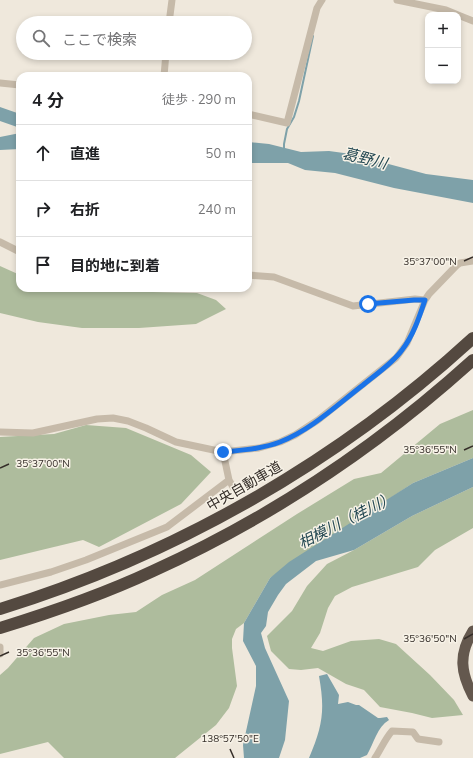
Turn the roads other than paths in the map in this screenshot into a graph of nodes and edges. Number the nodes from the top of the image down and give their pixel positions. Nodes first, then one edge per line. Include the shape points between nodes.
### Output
1 (172, 0) edge
2 (322, 0) edge
3 (397, 0) edge
4 (451, 12) edge
5 (170, 16) edge
6 (461, 16) edge
7 (473, 21) edge
8 (165, 60) edge
9 (164, 72) edge
10 (0, 83) edge
11 (16, 84) edge
12 (252, 115) edge
13 (0, 242) edge
14 (16, 250) edge
15 (473, 261) edge
16 (252, 275) edge
17 (425, 300) junction
18 (473, 338) edge
19 (473, 360) edge
20 (0, 432) edge
21 (223, 452) junction
22 (229, 480) junction
23 (233, 487) dead end
24 (0, 585) edge
25 (0, 609) edge
26 (0, 628) edge
27 (473, 631) edge
28 (0, 647) edge
29 (0, 654) edge
30 (473, 696) edge
31 (439, 742) dead end
32 (375, 758) edge

1 - 5 street
2 - 12 street via 317,8 287,123
3 - 4 street
6 - 7 street
8 - 9 street
10 - 11 street
13 - 14 street
15 - 17 street via 457,265
16 - 17 street via 274,277 353,306
17 - 21 street via 413,332 396,358 318,420 295,436 280,442 259,448
18 - 25 highway, 中央自動車道 via 406,395 329,452 253,499 142,556
19 - 26 highway via 377,439 300,492 226,536 74,604
20 - 21 street via 33,433 113,418 128,421 176,442
21 - 22 street
22 - 23 street
22 - 24 street via 167,527 86,560
27 - 30 highway via 463,660 465,681
28 - 29 street
31 - 32 street via 418,739 413,732 392,731

